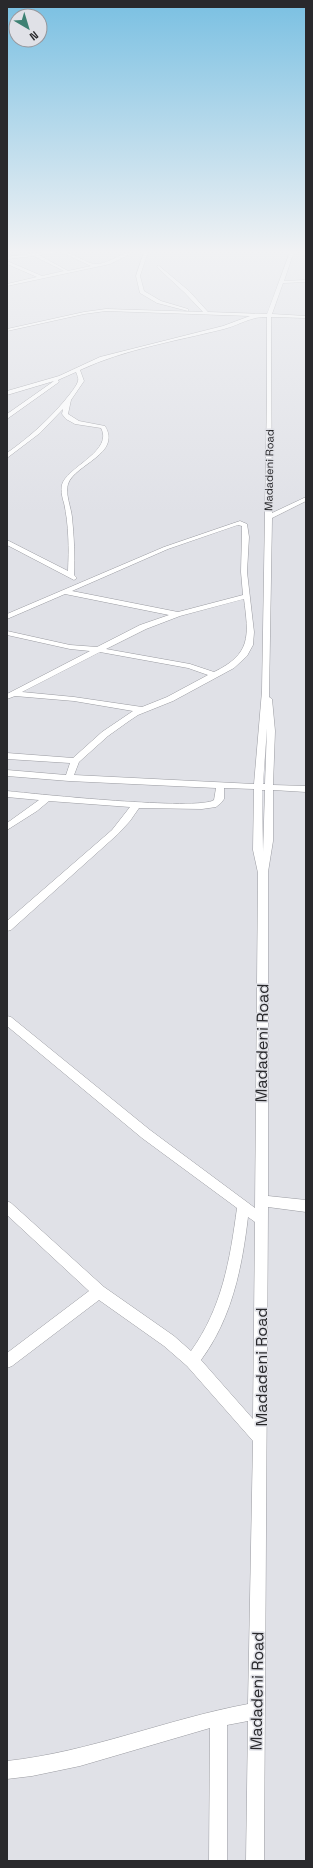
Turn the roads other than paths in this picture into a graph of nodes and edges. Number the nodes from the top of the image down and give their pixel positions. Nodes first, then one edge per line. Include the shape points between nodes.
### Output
1 (174, 339) edge
2 (269, 339) edge
3 (78, 370) junction
4 (61, 377) junction
5 (7, 394) edge
6 (68, 400) junction
7 (7, 417) edge
8 (7, 456) edge
9 (306, 499) edge
10 (268, 517) junction
11 (7, 542) edge
12 (71, 576) junction
13 (79, 585) junction
14 (65, 592) junction
15 (246, 596) junction
16 (178, 614) junction
17 (7, 617) edge
18 (7, 633) edge
19 (100, 650) junction
20 (214, 675) junction
21 (266, 691) junction
22 (7, 692) edge
23 (16, 694) junction
24 (7, 697) edge
25 (145, 710) junction
26 (7, 756) edge
27 (75, 761) junction
28 (7, 773) edge
29 (69, 778) junction
30 (220, 784) junction
31 (258, 787) junction
32 (269, 788) junction
33 (306, 789) edge
34 (7, 794) edge
35 (48, 797) junction
36 (136, 805) junction
37 (7, 827) edge
38 (263, 873) junction
39 (7, 927) edge
40 (7, 1020) edge
41 (262, 1201) junction
42 (243, 1206) junction
43 (306, 1206) edge
44 (7, 1207) edge
45 (262, 1220) junction
46 (99, 1292) junction
47 (192, 1360) junction
48 (7, 1361) edge
49 (260, 1438) junction
50 (257, 1711) junction
51 (219, 1718) junction
52 (7, 1770) edge
53 (218, 1861) edge
54 (255, 1861) edge

1 - 3 street via 96,360
2 - 10 street, Madadeni Road
3 - 4 street
3 - 6 street via 81,381
4 - 5 street
4 - 7 street
6 - 8 street via 41,429
6 - 12 street via 65,414 68,418 75,422 103,427 106,435 103,447 69,477 64,486 72,542
9 - 10 street
10 - 21 street, Madadeni Road
11 - 12 street
12 - 13 street
13 - 14 street
13 - 15 street via 166,548 240,523 245,525 246,534
14 - 16 street
14 - 17 street
15 - 16 street
15 - 20 street via 252,621 244,654 228,669
16 - 19 street via 136,630
18 - 19 street via 70,647
19 - 20 street via 190,666
19 - 23 street
20 - 25 street
21 - 31 street, Madadeni Road
21 - 32 street, Madadeni Road via 270,720
22 - 23 street
23 - 24 street
23 - 25 street via 74,699
25 - 27 street via 134,713 105,734
26 - 27 street
27 - 29 street
28 - 29 street
29 - 30 street
30 - 31 street
30 - 36 street via 219,801 212,806
31 - 32 street
31 - 38 street, Madadeni Road via 258,850
32 - 33 street
32 - 38 street, Madadeni Road via 267,851
34 - 35 street
35 - 36 street
35 - 37 street
36 - 39 street via 115,832
38 - 41 street, Madadeni Road
40 - 42 street via 146,1134
41 - 43 street
41 - 45 street, Madadeni Road
42 - 45 street
42 - 47 street via 230,1288 211,1334
44 - 46 street
45 - 49 street, Madadeni Road
46 - 47 street
46 - 48 street
47 - 49 street
49 - 50 street, Madadeni Road
50 - 51 street
50 - 54 street, Madadeni Road
51 - 52 street via 73,1759
51 - 53 street

